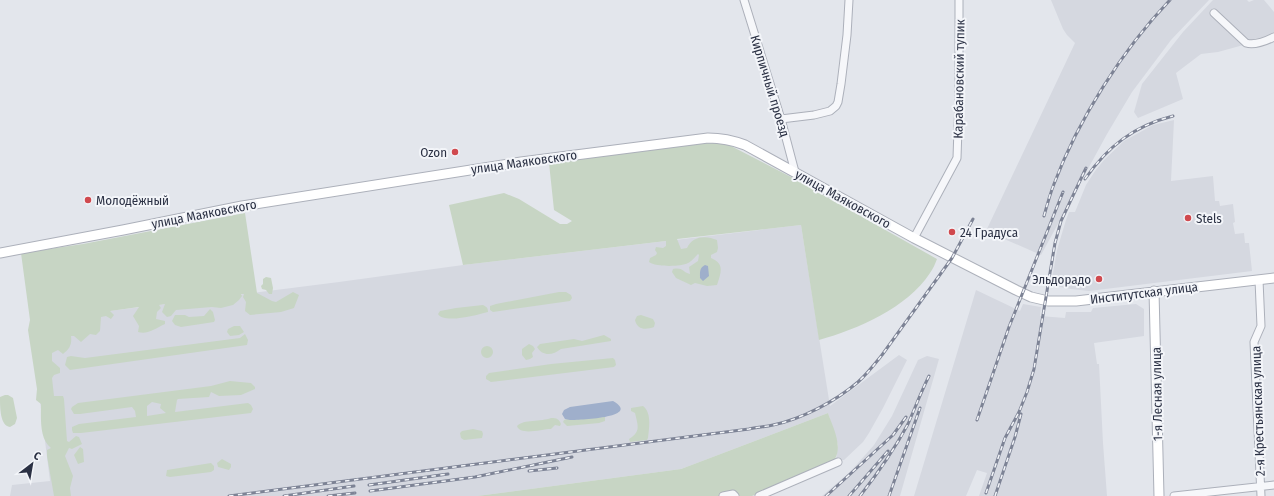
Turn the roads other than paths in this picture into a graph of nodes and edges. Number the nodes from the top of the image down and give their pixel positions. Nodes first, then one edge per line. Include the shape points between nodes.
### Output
1 (744, 0) edge
2 (849, 0) edge
3 (960, 0) edge
4 (1214, 13) dead end
5 (1274, 37) edge
6 (781, 119) junction
7 (795, 172) junction
8 (914, 238) junction
9 (0, 253) edge
10 (1274, 278) edge
11 (1259, 280) junction
12 (1016, 290) joint
13 (1154, 291) junction
14 (838, 462) dead end
15 (1274, 485) edge
16 (1260, 487) junction
17 (723, 496) edge
18 (735, 496) edge
19 (759, 496) edge
20 (1159, 496) edge
21 (1174, 496) edge
22 (1261, 496) edge

1 - 6 street, Кирпичный проезд
2 - 6 street via 838,102 830,111
3 - 8 street, Карабановский тупик via 957,158
4 - 5 street via 1246,44 1264,42
6 - 7 street, Кирпичный проезд
7 - 8 street, улица Маяковского
7 - 9 street, улица Маяковского via 734,141 708,138 521,162 242,206
8 - 12 street, улица Маяковского
10 - 11 street, Институтская улица
11 - 13 street, Институтская улица
11 - 16 street, 2-я Крестьянская улица via 1261,326 1254,342
12 - 13 street, Институтская улица via 1045,300 1069,301
13 - 20 street, 1-я Лесная улица
14 - 19 street
15 - 16 street
16 - 21 street
16 - 22 street, 2-я Крестьянская улица
17 - 18 street

